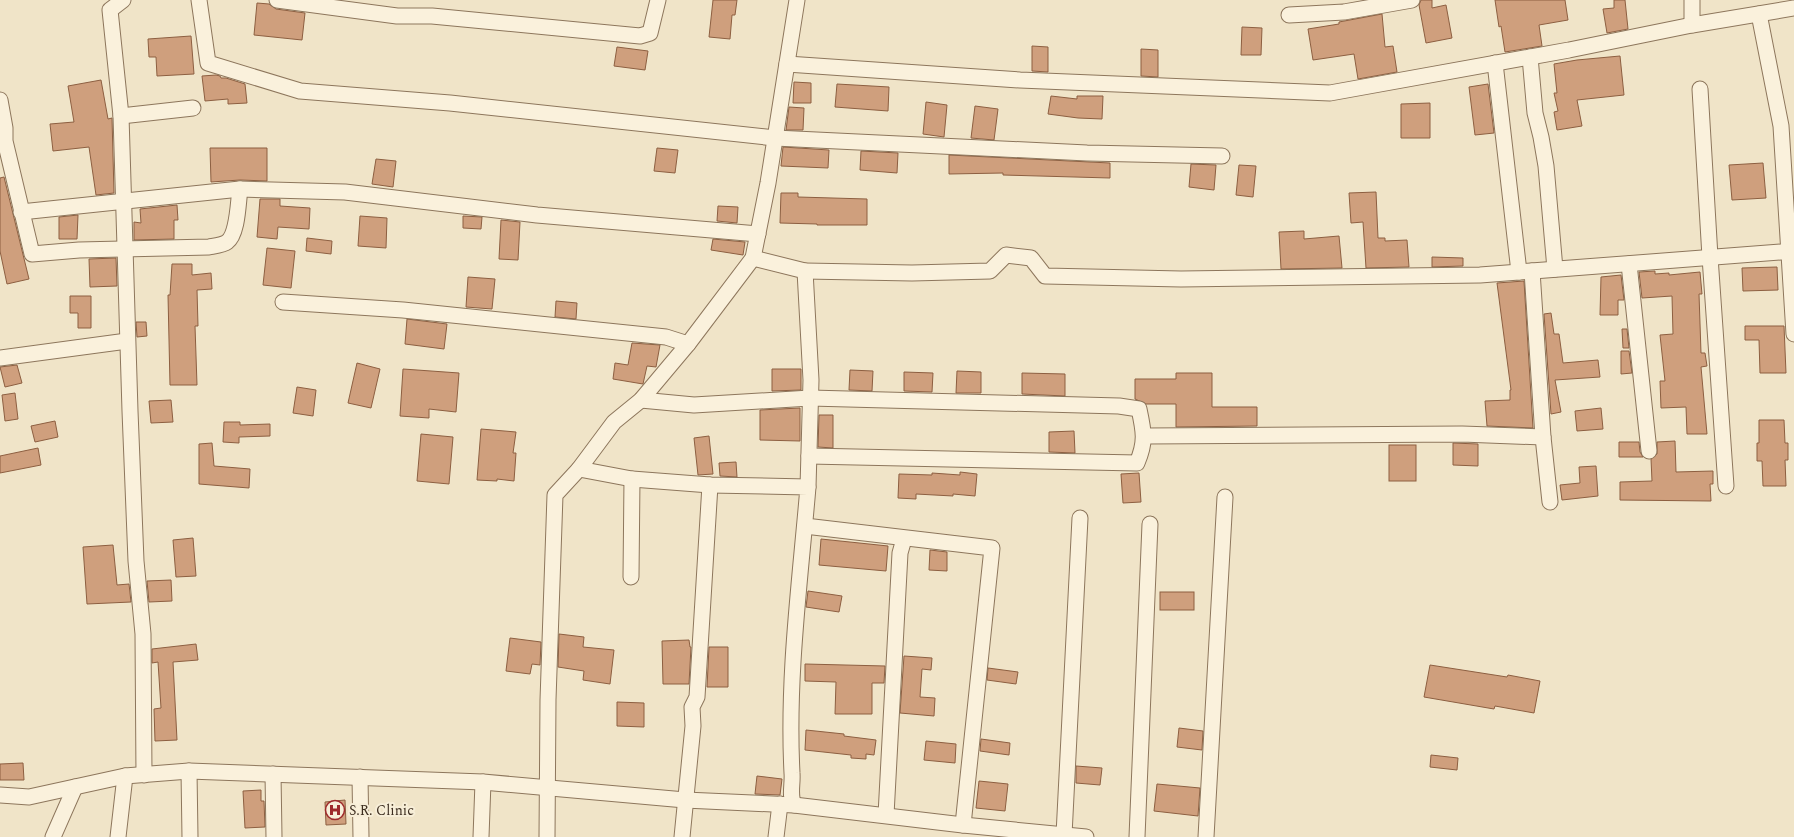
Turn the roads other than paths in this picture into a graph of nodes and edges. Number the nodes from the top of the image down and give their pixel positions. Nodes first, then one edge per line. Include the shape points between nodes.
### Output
1 (123, 0) edge
2 (199, 0) edge
3 (277, 0) edge
4 (658, 0) edge
5 (797, 0) edge
6 (1412, 0) edge
7 (1692, 0) edge
8 (1794, 8) edge
9 (1759, 14) junction
10 (1289, 15) dead end
11 (1692, 25) junction
12 (1530, 57) junction
13 (1495, 63) junction
14 (787, 64) junction
15 (1700, 89) dead end
16 (0, 100) edge
17 (193, 108) dead end
18 (122, 116) junction
19 (1787, 126) edge
20 (775, 138) junction
21 (1222, 156) dead end
22 (240, 189) junction
23 (125, 202) junction
24 (21, 212) junction
25 (758, 234) junction
26 (124, 249) junction
27 (1792, 251) edge
28 (1710, 257) junction
29 (753, 258) junction
30 (1629, 264) junction
31 (1555, 269) junction
32 (805, 271) junction
33 (1526, 272) junction
34 (283, 302) dead end
35 (1794, 334) edge
36 (128, 341) junction
37 (688, 344) junction
38 (0, 358) edge
39 (810, 398) junction
40 (641, 400) junction
41 (1144, 436) junction
42 (1543, 436) junction
43 (1649, 451) dead end
44 (809, 456) junction
45 (579, 468) junction
46 (632, 479) junction
47 (710, 485) junction
48 (1726, 486) dead end
49 (808, 488) junction
50 (1225, 497) dead end
51 (1550, 502) dead end
52 (1080, 518) dead end
53 (1150, 524) dead end
54 (805, 526) junction
55 (904, 539) junction
56 (631, 577) dead end
57 (189, 771) junction
58 (273, 774) junction
59 (144, 775) junction
60 (125, 776) junction
61 (360, 777) junction
62 (483, 782) junction
63 (75, 787) junction
64 (546, 788) junction
65 (0, 795) edge
66 (685, 800) junction
67 (787, 805) junction
68 (886, 815) junction
69 (964, 826) junction
70 (1064, 835) junction
71 (53, 837) edge
72 (118, 837) edge
73 (190, 837) edge
74 (274, 837) edge
75 (361, 837) edge
76 (481, 837) edge
77 (547, 837) edge
78 (682, 837) edge
79 (776, 837) edge
80 (1086, 837) edge
81 (1137, 837) edge
82 (1206, 837) edge

1 - 18 street via 110,10
2 - 20 street via 208,63 300,91 450,103
3 - 4 street via 398,16 432,16 640,36 650,33
5 - 14 street
6 - 10 street via 1344,12
7 - 11 street
8 - 9 street
9 - 11 street
9 - 19 street
11 - 12 street
12 - 13 street
12 - 31 street via 1535,113 1546,166
13 - 14 street via 1330,93 1020,80
13 - 33 street
14 - 20 street
15 - 28 street
16 - 24 street via 5,140
17 - 18 street
18 - 23 street
19 - 27 street
20 - 21 street
20 - 25 street
22 - 23 street
22 - 25 street via 345,192 537,215
22 - 26 street via 235,227 226,243 209,247
23 - 24 street
23 - 26 street
24 - 26 street via 32,254
25 - 29 street
26 - 36 street
27 - 28 street
27 - 35 street
28 - 30 street
28 - 48 street
29 - 32 street
29 - 37 street
30 - 31 street
30 - 43 street
31 - 33 street
32 - 33 street via 990,271 1006,255 1031,258 1045,276 1181,279 1480,275
32 - 39 street
33 - 42 street
34 - 37 street via 404,310 666,337
36 - 38 street
36 - 59 street via 136,561 143,634
37 - 40 street
39 - 40 street via 694,405
39 - 41 street via 1119,406 1139,409
39 - 44 street
40 - 45 street via 614,422
41 - 42 street
41 - 44 street via 1143,450 1137,463
42 - 51 street
44 - 49 street
45 - 46 street
45 - 64 street via 555,495
46 - 47 street
46 - 56 street
47 - 49 street
47 - 66 street via 697,697 692,707 693,726
49 - 54 street
50 - 82 street
52 - 70 street
53 - 81 street
54 - 55 street
54 - 67 street via 793,660 793,782
55 - 68 street via 900,553
55 - 69 street via 992,548
57 - 58 street
57 - 59 street
57 - 73 street
58 - 61 street
58 - 74 street
59 - 60 street
60 - 63 street
60 - 72 street
61 - 62 street
61 - 75 street
62 - 64 street
62 - 76 street
63 - 65 street via 29,797
63 - 71 street
64 - 66 street
64 - 77 street
66 - 67 street
66 - 78 street
67 - 68 street
67 - 79 street
68 - 69 street
69 - 70 street
70 - 80 street

